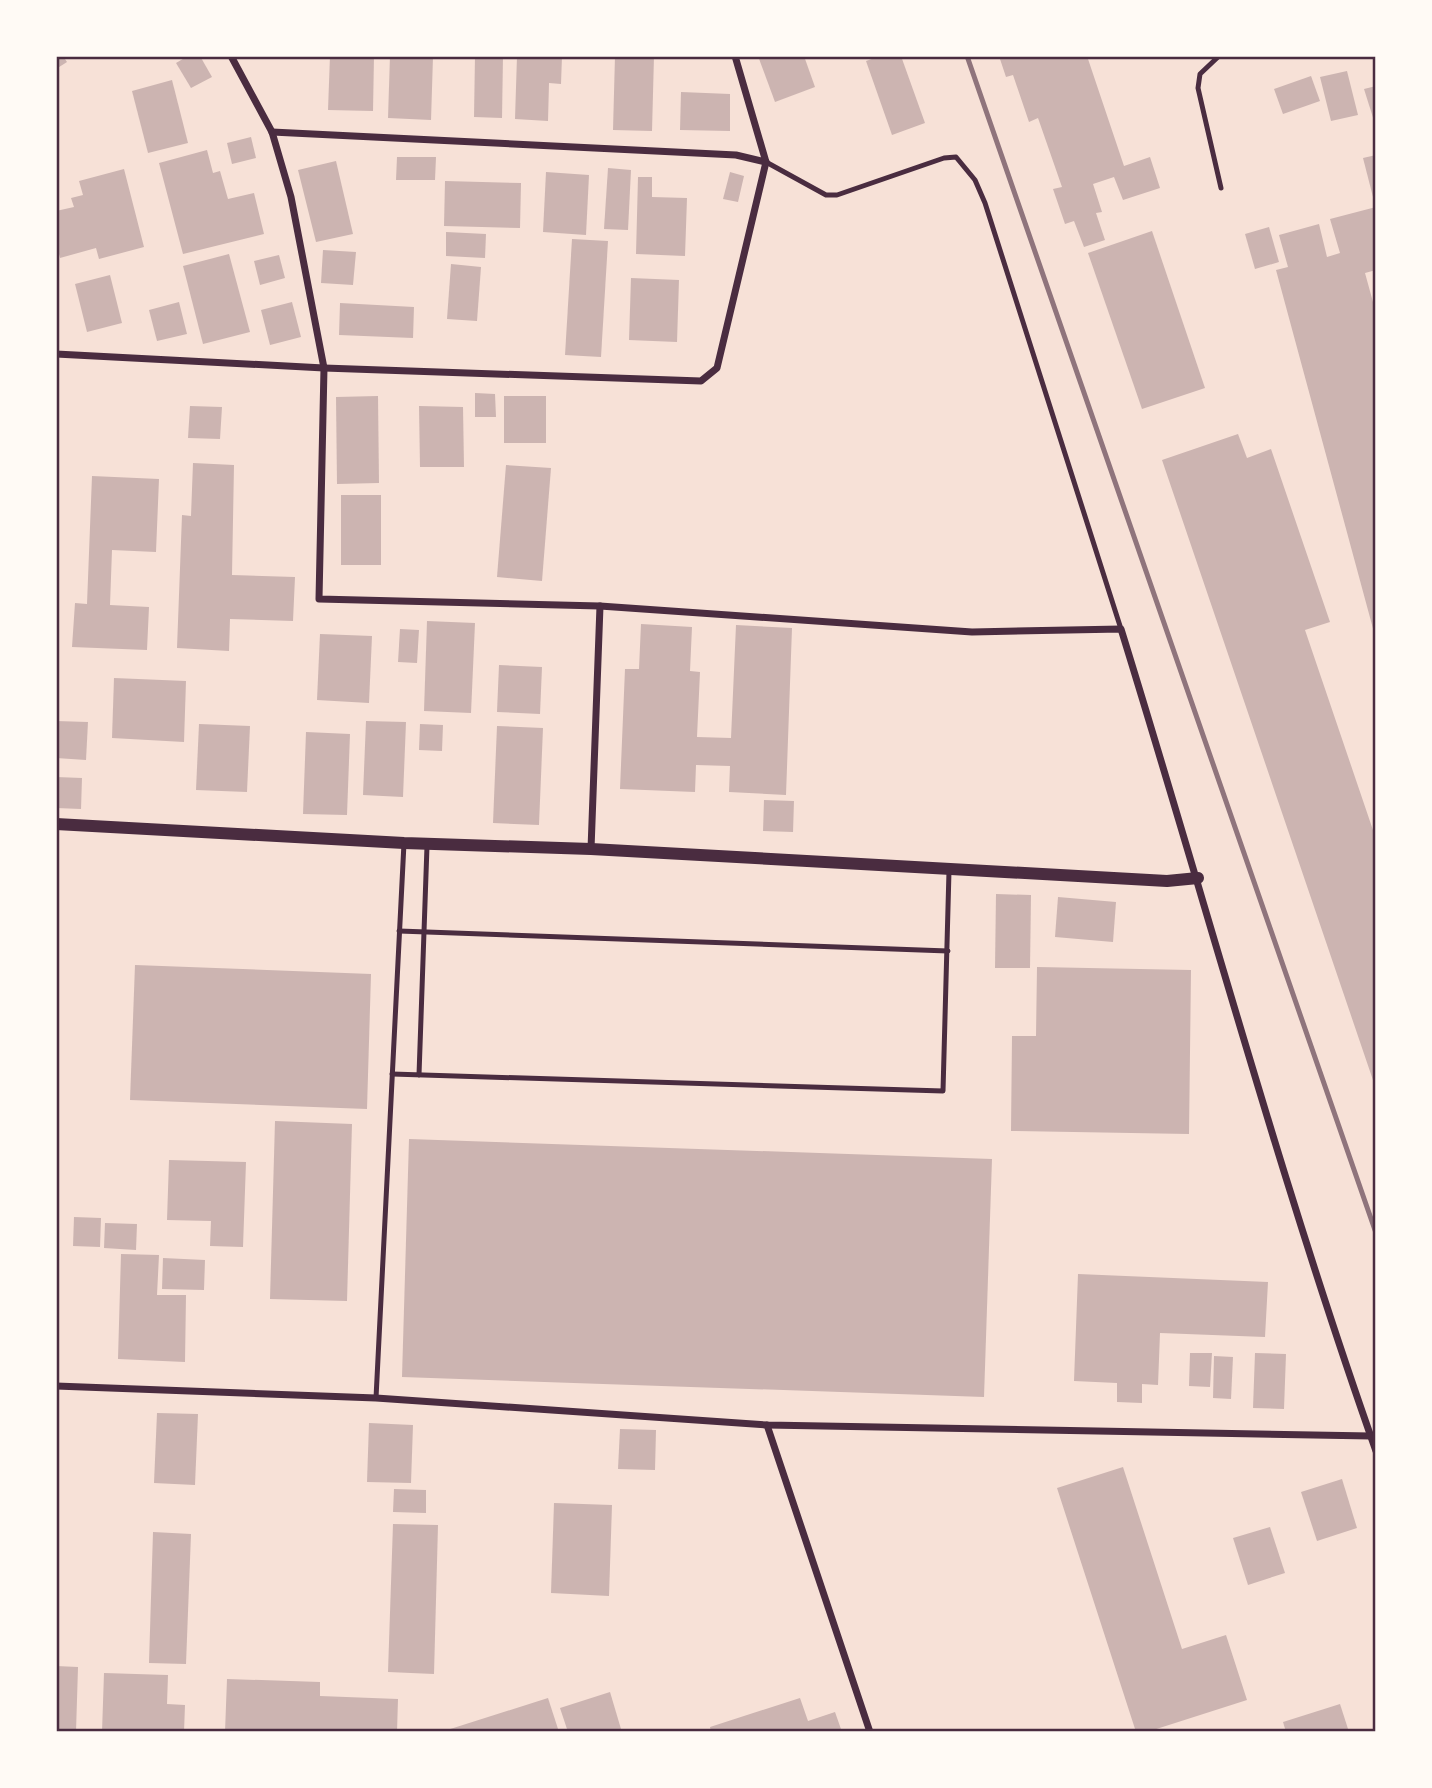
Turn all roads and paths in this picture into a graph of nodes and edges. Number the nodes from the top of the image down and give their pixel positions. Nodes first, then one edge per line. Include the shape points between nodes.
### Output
1 (230, 56) edge
2 (735, 56) edge
3 (1219, 56) edge
4 (272, 132) junction
5 (766, 162) junction
6 (1221, 188) dead end
7 (56, 354) edge
8 (324, 368) junction
9 (600, 606) junction
10 (1121, 629) junction
11 (56, 824) edge
12 (404, 842) junction
13 (427, 843) junction
14 (591, 849) junction
15 (949, 871) junction
16 (1198, 878) junction
17 (399, 931) junction
18 (426, 932) junction
19 (948, 951) junction
20 (392, 1074) junction
21 (419, 1075) junction
22 (56, 1386) edge
23 (376, 1398) junction
24 (767, 1425) junction
25 (1371, 1436) junction
26 (1376, 1451) edge
27 (870, 1732) edge

1 - 4 street
2 - 5 street
3 - 6 lane via 1200,74 1198,88
4 - 5 street via 736,155
4 - 8 street via 291,197
5 - 8 street via 717,368 701,381
5 - 10 lane via 826,195 944,158 965,164 985,203
7 - 8 street
8 - 9 street via 319,599
9 - 10 street via 972,632
9 - 14 street
10 - 16 street
11 - 12 street
12 - 13 street
12 - 17 lane
13 - 14 street
13 - 18 lane
14 - 15 street
15 - 16 street via 1167,881
15 - 19 lane
16 - 25 street via 1302,1238
17 - 18 lane
17 - 20 lane
18 - 19 lane
18 - 21 lane
19 - 21 lane via 943,1091
20 - 21 lane
20 - 23 lane
22 - 23 street
23 - 24 street
24 - 25 street
24 - 27 street
25 - 26 street

